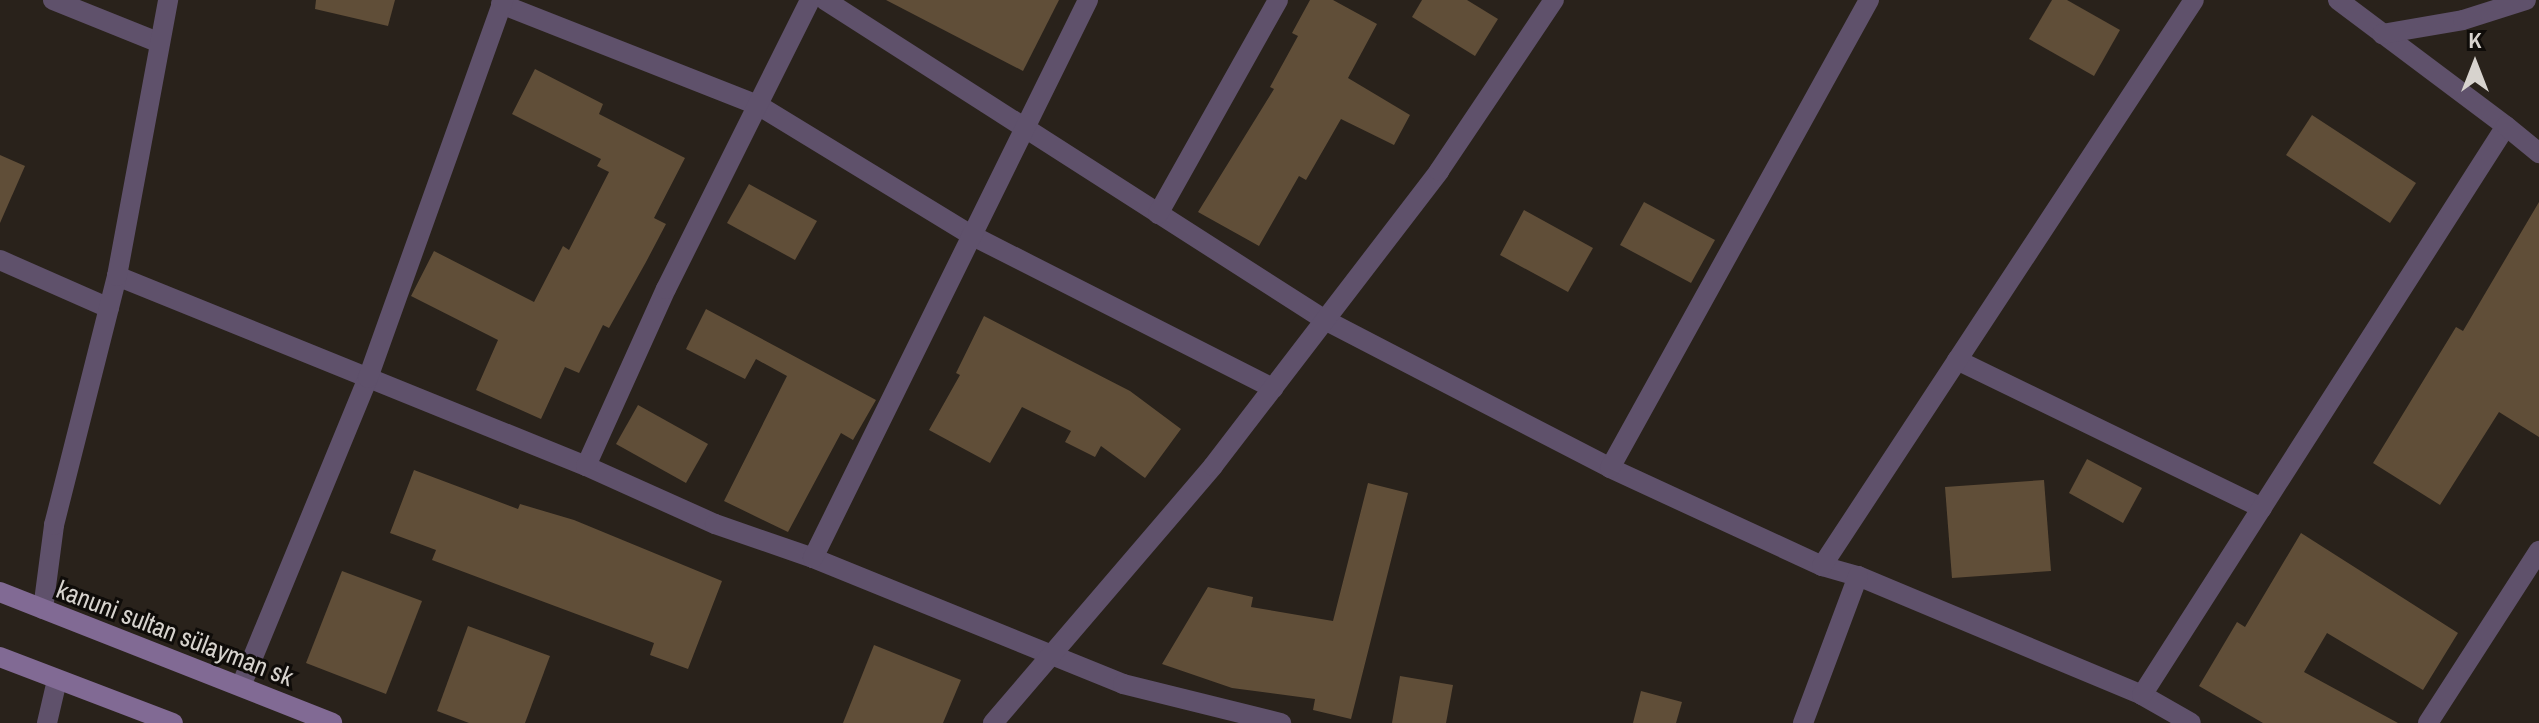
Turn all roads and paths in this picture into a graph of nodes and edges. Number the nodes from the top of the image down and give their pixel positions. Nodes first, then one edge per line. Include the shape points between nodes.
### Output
1 (53, 0) edge
2 (168, 0) edge
3 (810, 0) edge
4 (825, 0) edge
5 (1088, 0) edge
6 (1278, 0) edge
7 (1554, 0) edge
8 (1869, 0) edge
9 (2194, 0) edge
10 (2338, 0) edge
11 (2526, 0) edge
12 (502, 2) edge
13 (2382, 34) junction
14 (160, 43) junction
15 (758, 105) junction
16 (2506, 126) junction
17 (1024, 129) junction
18 (2539, 153) edge
19 (1158, 214) junction
20 (971, 235) junction
21 (0, 260) edge
22 (117, 276) junction
23 (109, 308) junction
24 (1325, 320) junction
25 (1957, 360) junction
26 (368, 378) junction
27 (1273, 388) junction
28 (586, 466) junction
29 (1610, 468) junction
30 (2262, 508) junction
31 (2539, 551) edge
32 (813, 558) junction
33 (1822, 566) junction
34 (1858, 576) junction
35 (0, 592) edge
36 (43, 609) junction
37 (1048, 652) junction
38 (0, 657) edge
39 (57, 680) junction
40 (241, 686) junction
41 (2142, 695) junction
42 (47, 723) edge
43 (173, 723) edge
44 (332, 723) edge
45 (993, 723) edge
46 (1281, 723) edge
47 (1803, 723) edge
48 (2191, 723) edge
49 (2428, 723) edge

1 - 14 street
2 - 14 street
3 - 15 street
4 - 17 street
5 - 17 street
6 - 19 street
7 - 24 street via 1439,171
8 - 29 street
9 - 25 street
10 - 13 street
11 - 13 street via 2463,20
12 - 15 street
12 - 26 street
13 - 16 street
14 - 22 street
15 - 20 street
15 - 28 street
16 - 18 street
16 - 30 street
17 - 19 street
17 - 20 street
19 - 24 street
20 - 27 street
20 - 32 street
21 - 23 street
22 - 23 street
22 - 26 street
23 - 36 street via 54,525
24 - 27 street
24 - 29 street
25 - 30 street
25 - 33 street
26 - 28 street
26 - 40 street
27 - 37 street via 1213,466
28 - 32 street via 715,524
29 - 33 street
30 - 41 street
31 - 49 street
32 - 37 street
33 - 34 street
34 - 41 street
34 - 47 street
35 - 36 main road, kanuni sultan sülayman sk
36 - 40 main road, kanuni sultan sülayman sk
37 - 45 street
37 - 46 street via 1123,684
38 - 39 main road
39 - 42 street
39 - 43 main road
40 - 44 main road, kanuni sultan sülayman sk
41 - 48 street

